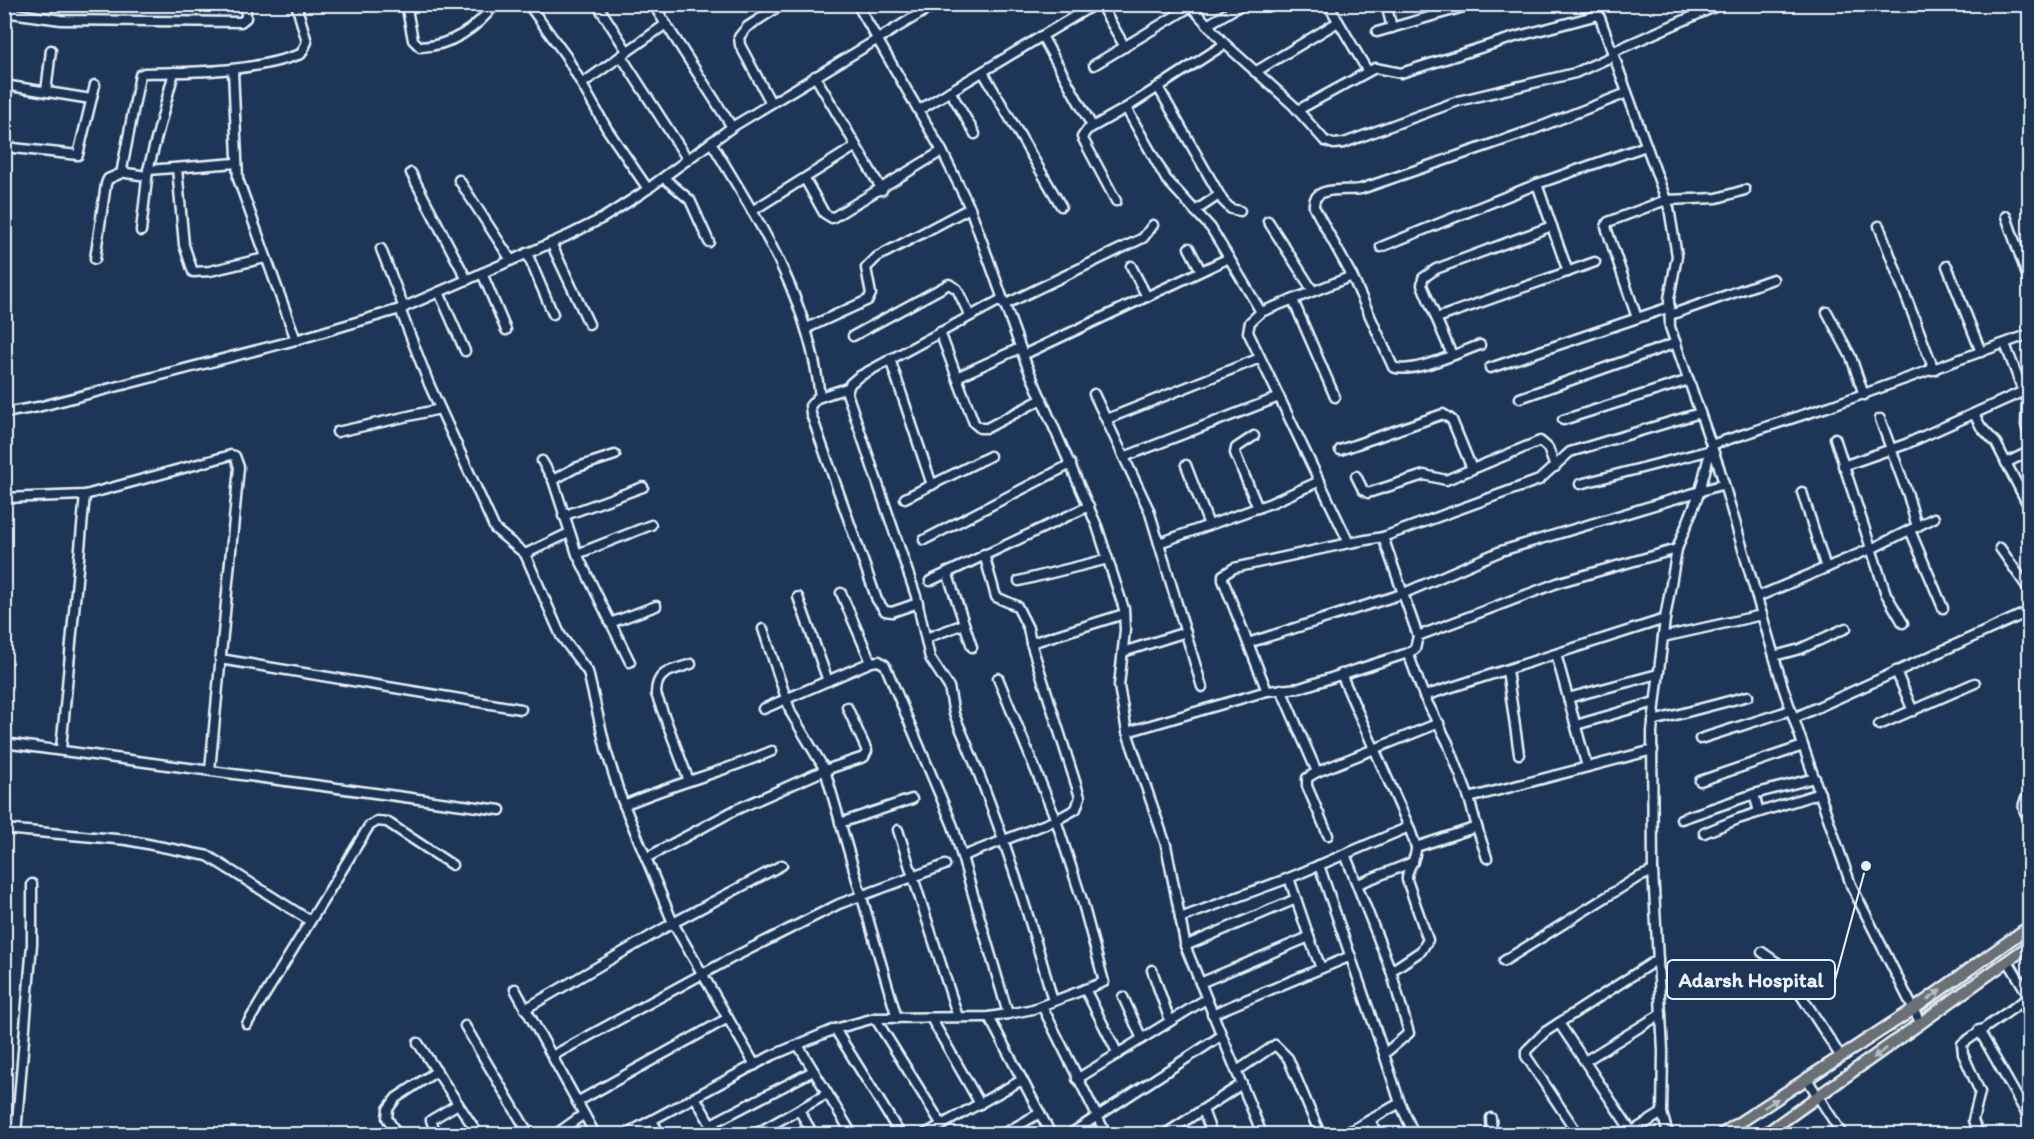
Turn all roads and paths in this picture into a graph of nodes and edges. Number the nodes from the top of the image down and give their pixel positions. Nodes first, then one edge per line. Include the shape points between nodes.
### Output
1 (246, 4) edge
2 (296, 4) edge
3 (406, 4) edge
4 (495, 4) edge
5 (528, 4) edge
6 (597, 4) edge
7 (653, 4) edge
8 (783, 4) edge
9 (857, 4) edge
10 (936, 4) edge
11 (1095, 4) edge
12 (1101, 4) edge
13 (1243, 4) edge
14 (1328, 4) edge
15 (1386, 4) edge
16 (1474, 4) edge
17 (1595, 4) edge
18 (1720, 4) edge
19 (1190, 6) edge
20 (1454, 8) edge
21 (4, 12) edge
22 (1598, 15) junction
23 (1338, 22) junction
24 (666, 24) junction
25 (1207, 25) junction
26 (1392, 28) junction
27 (1377, 32) dead end
28 (1042, 36) junction
29 (879, 39) junction
30 (1225, 44) junction
31 (1125, 46) junction
32 (51, 50) dead end
33 (624, 54) junction
34 (1613, 54) junction
35 (1094, 65) dead end
36 (233, 70) junction
37 (1367, 70) junction
38 (174, 72) junction
39 (983, 72) junction
40 (1256, 72) junction
41 (815, 76) junction
42 (583, 83) junction
43 (4, 85) edge
44 (94, 85) dead end
45 (1158, 87) junction
46 (46, 92) junction
47 (950, 92) junction
48 (1627, 93) junction
49 (91, 99) junction
50 (771, 103) junction
51 (1126, 108) junction
52 (919, 110) junction
53 (1298, 110) junction
54 (1092, 126) junction
55 (732, 127) junction
56 (975, 134) dead end
57 (711, 142) junction
58 (856, 146) junction
59 (1646, 146) junction
60 (4, 147) edge
61 (942, 151) junction
62 (688, 160) junction
63 (236, 163) junction
64 (177, 168) junction
65 (124, 172) junction
66 (148, 173) junction
67 (411, 173) dead end
68 (664, 178) junction
69 (804, 179) junction
70 (459, 180) dead end
71 (1537, 184) junction
72 (648, 189) junction
73 (882, 190) junction
74 (1745, 190) dead end
75 (1220, 195) junction
76 (1666, 200) junction
77 (1116, 201) dead end
78 (1061, 207) dead end
79 (970, 208) junction
80 (753, 211) junction
81 (1195, 211) junction
82 (1240, 211) dead end
83 (2006, 216) dead end
84 (1268, 221) dead end
85 (1153, 225) dead end
86 (1552, 226) junction
87 (1879, 226) dead end
88 (141, 231) dead end
89 (709, 242) dead end
90 (551, 243) junction
91 (1381, 247) dead end
92 (1189, 248) dead end
93 (381, 249) dead end
94 (527, 253) junction
95 (265, 258) junction
96 (1229, 258) junction
97 (95, 259) dead end
98 (511, 260) junction
99 (1595, 262) dead end
100 (1131, 266) dead end
101 (1947, 266) dead end
102 (1201, 271) junction
103 (1568, 272) junction
104 (482, 273) junction
105 (1352, 276) junction
106 (1773, 279) dead end
107 (467, 280) junction
108 (2030, 284) edge
109 (1313, 291) junction
110 (439, 292) junction
111 (1147, 297) junction
112 (1293, 300) junction
113 (1003, 302) junction
114 (402, 309) junction
115 (1670, 311) junction
116 (1261, 312) junction
117 (1827, 312) dead end
118 (554, 314) dead end
119 (970, 316) junction
120 (1437, 318) junction
121 (1637, 318) junction
122 (589, 324) dead end
123 (807, 328) junction
124 (506, 330) dead end
125 (940, 333) junction
126 (2030, 334) edge
127 (853, 336) dead end
128 (296, 340) junction
129 (1676, 343) junction
130 (2004, 344) junction
131 (1480, 345) dead end
132 (465, 351) dead end
133 (1021, 352) junction
134 (1981, 352) junction
135 (1452, 354) junction
136 (1260, 358) junction
137 (890, 359) junction
138 (1490, 368) dead end
139 (1934, 370) junction
140 (957, 377) junction
141 (1689, 380) junction
142 (847, 388) junction
143 (2024, 390) junction
144 (1095, 394) dead end
145 (1864, 395) junction
146 (820, 397) junction
147 (1279, 397) junction
148 (1335, 397) dead end
149 (1520, 398) dead end
150 (1042, 399) junction
151 (440, 409) junction
152 (4, 413) edge
153 (1700, 413) junction
154 (1974, 414) junction
155 (1107, 419) junction
156 (1880, 419) dead end
157 (1563, 420) dead end
158 (337, 432) dead end
159 (1254, 436) dead end
160 (1835, 438) dead end
161 (2030, 440) edge
162 (1711, 447) junction
163 (1891, 449) junction
164 (1340, 450) dead end
165 (2030, 451) edge
166 (615, 455) dead end
167 (990, 456) dead end
168 (1124, 457) junction
169 (542, 461) dead end
170 (2006, 463) junction
171 (1071, 464) junction
172 (1186, 465) dead end
173 (1843, 466) junction
174 (1555, 467) junction
175 (1472, 469) junction
176 (1356, 476) dead end
177 (553, 480) junction
178 (1320, 482) junction
179 (1580, 484) dead end
180 (1724, 484) junction
181 (932, 485) junction
182 (643, 487) dead end
183 (1700, 491) junction
184 (1802, 492) dead end
185 (85, 495) junction
186 (4, 498) edge
187 (905, 498) dead end
188 (1089, 506) junction
189 (1258, 507) junction
190 (2030, 509) edge
191 (563, 516) junction
192 (1934, 518) dead end
193 (651, 525) dead end
194 (1209, 525) junction
195 (1913, 529) junction
196 (569, 533) junction
197 (1383, 537) junction
198 (924, 540) dead end
199 (1159, 543) junction
200 (1349, 543) junction
201 (2000, 548) dead end
202 (1677, 549) junction
203 (1870, 550) junction
204 (525, 554) junction
205 (577, 554) junction
206 (984, 554) junction
207 (1108, 559) junction
208 (1826, 568) junction
209 (947, 572) junction
210 (930, 581) dead end
211 (1019, 581) dead end
212 (2030, 591) edge
213 (841, 592) dead end
214 (1402, 594) junction
215 (798, 597) dead end
216 (1757, 597) junction
217 (918, 603) junction
218 (656, 606) dead end
219 (1943, 608) dead end
220 (2030, 611) edge
221 (1124, 614) junction
222 (1762, 615) junction
223 (1665, 619) junction
224 (610, 623) junction
225 (1903, 623) dead end
226 (964, 624) junction
227 (1846, 628) dead end
228 (763, 629) dead end
229 (1186, 632) junction
230 (1418, 636) junction
231 (1663, 637) junction
232 (926, 638) junction
233 (1031, 643) junction
234 (1248, 643) junction
235 (972, 647) dead end
236 (1123, 652) junction
237 (1408, 653) junction
238 (1556, 654) junction
239 (1774, 656) junction
240 (220, 659) junction
241 (630, 662) dead end
242 (871, 662) junction
243 (691, 664) dead end
244 (1507, 670) junction
245 (1896, 671) junction
246 (1341, 674) junction
247 (1658, 674) junction
248 (998, 678) dead end
249 (828, 681) junction
250 (1975, 683) dead end
251 (1202, 687) dead end
252 (1281, 689) junction
253 (1267, 691) junction
254 (1425, 696) junction
255 (1748, 696) dead end
256 (1568, 698) junction
257 (786, 699) junction
258 (1655, 702) junction
259 (847, 707) dead end
260 (763, 708) dead end
261 (521, 709) dead end
262 (1913, 711) junction
263 (1793, 714) junction
264 (1653, 721) junction
265 (1439, 723) junction
266 (1576, 725) junction
267 (1879, 725) dead end
268 (1127, 732) junction
269 (1700, 739) dead end
270 (4, 742) edge
271 (1803, 746) junction
272 (1374, 747) junction
273 (61, 749) junction
274 (1653, 750) junction
275 (772, 751) dead end
276 (1519, 754) dead end
277 (1587, 767) junction
278 (210, 770) junction
279 (825, 770) junction
280 (1317, 772) junction
281 (1815, 778) junction
282 (689, 781) junction
283 (1701, 781) dead end
284 (1820, 793) junction
285 (1754, 794) junction
286 (2030, 794) edge
287 (1469, 798) junction
288 (912, 799) dead end
289 (624, 805) junction
290 (500, 810) dead end
291 (1759, 812) junction
292 (1681, 819) dead end
293 (1056, 820) junction
294 (2030, 820) edge
295 (840, 823) junction
296 (1409, 827) junction
297 (1477, 827) junction
298 (4, 829) edge
299 (898, 830) dead end
300 (1704, 833) dead end
301 (1328, 835) dead end
302 (1004, 841) junction
303 (1416, 847) junction
304 (1345, 854) junction
305 (963, 856) junction
306 (646, 858) junction
307 (1487, 858) dead end
308 (1413, 862) junction
309 (452, 865) dead end
310 (782, 865) dead end
311 (945, 865) dead end
312 (1319, 865) junction
313 (1653, 871) junction
314 (914, 876) junction
315 (1289, 878) junction
316 (32, 884) dead end
317 (1358, 884) junction
318 (861, 894) junction
319 (1296, 899) junction
320 (1180, 918) junction
321 (309, 920) junction
322 (673, 923) junction
323 (2030, 926) edge
324 (1309, 937) junction
325 (2030, 945) edge
326 (1185, 946) junction
327 (1762, 952) dead end
328 (1351, 956) junction
329 (1658, 959) junction
330 (1504, 961) dead end
331 (2008, 961) junction
332 (1321, 968) junction
333 (1152, 970) dead end
334 (1391, 971) junction
335 (702, 974) junction
336 (1200, 983) junction
337 (514, 989) dead end
338 (1085, 989) junction
339 (1123, 997) dead end
340 (2029, 998) edge
341 (1206, 999) junction
342 (1053, 1001) junction
343 (1042, 1006) junction
344 (525, 1009) junction
345 (1914, 1009) junction
346 (1008, 1014) junction
347 (1212, 1014) junction
348 (1661, 1014) junction
349 (931, 1017) junction
350 (958, 1017) junction
351 (989, 1017) junction
352 (728, 1018) junction
353 (875, 1018) junction
354 (897, 1018) junction
355 (1170, 1021) junction
356 (1559, 1023) junction
357 (246, 1024) dead end
358 (1921, 1024) junction
359 (465, 1026) dead end
360 (835, 1029) junction
361 (1979, 1030) junction
362 (1221, 1036) junction
363 (1142, 1039) junction
364 (418, 1043) dead end
365 (798, 1045) junction
366 (1118, 1054) junction
367 (1384, 1054) junction
368 (552, 1056) junction
369 (1840, 1058) junction
370 (1585, 1061) junction
371 (755, 1065) junction
372 (437, 1071) junction
373 (813, 1071) junction
374 (1237, 1071) junction
375 (1077, 1079) junction
376 (1808, 1079) junction
377 (1022, 1080) junction
378 (1242, 1084) junction
379 (827, 1094) junction
380 (695, 1097) junction
381 (1819, 1098) junction
382 (577, 1102) junction
383 (1400, 1103) junction
384 (458, 1104) junction
385 (980, 1104) junction
386 (799, 1110) junction
387 (1203, 1110) junction
388 (1040, 1113) junction
389 (1662, 1113) junction
390 (584, 1114) junction
391 (1097, 1117) junction
392 (1491, 1118) dead end
393 (1370, 1120) junction
394 (2030, 1120) edge
395 (652, 1121) junction
396 (711, 1124) junction
397 (942, 1125) junction
398 (759, 1133) edge
399 (1630, 1133) edge
400 (16, 1134) edge
401 (397, 1134) edge
402 (436, 1134) edge
403 (478, 1134) edge
404 (529, 1134) edge
405 (556, 1134) edge
406 (595, 1134) edge
407 (626, 1134) edge
408 (660, 1134) edge
409 (716, 1134) edge
410 (813, 1134) edge
411 (852, 1134) edge
412 (900, 1134) edge
413 (925, 1134) edge
414 (1003, 1134) edge
415 (1051, 1134) edge
416 (1070, 1134) edge
417 (1106, 1134) edge
418 (1168, 1134) edge
419 (1212, 1134) edge
420 (1262, 1134) edge
421 (1320, 1134) edge
422 (1345, 1134) edge
423 (1377, 1134) edge
424 (1414, 1134) edge
425 (1492, 1134) edge
426 (1578, 1134) edge
427 (1668, 1134) edge
428 (1722, 1134) edge
429 (1765, 1134) edge
430 (1842, 1134) edge
431 (1978, 1134) edge

1 - 21 street via 246,18 241,22 61,20
2 - 36 street via 307,42 304,51 274,63
3 - 4 street via 413,40 420,47 469,31
5 - 42 street
6 - 33 street
7 - 24 street
8 - 50 street via 747,27 739,37
9 - 29 street
10 - 29 street
11 - 28 street
12 - 31 street
13 - 25 street
14 - 23 street
15 - 26 street
16 - 20 street
17 - 22 street
18 - 34 street
19 - 25 street
19 - 31 street
20 - 26 street
22 - 34 street
22 - 37 street via 1401,74 1379,68
23 - 37 street
23 - 40 street
24 - 33 street
24 - 55 street
25 - 30 street
26 - 27 street
28 - 39 street
28 - 54 street
29 - 41 street
29 - 52 street
30 - 40 street
30 - 45 street
31 - 35 street
32 - 46 street
33 - 42 street
33 - 62 street
34 - 48 street
34 - 53 street via 1575,73 1458,101 1344,143 1325,141
36 - 38 street
36 - 63 street
37 - 53 street
38 - 65 street via 144,73 138,79
38 - 66 street
39 - 47 street
39 - 78 street
40 - 53 street
41 - 50 street
41 - 58 street
42 - 72 street via 607,129
43 - 46 street
44 - 49 street
45 - 51 street
45 - 75 street
46 - 49 street
47 - 52 street
47 - 56 street
48 - 59 street
48 - 105 street via 1361,189 1319,194 1314,207
49 - 60 street via 77,156
50 - 55 street
51 - 54 street
51 - 81 street via 1166,179
52 - 61 street
54 - 77 street via 1082,137
55 - 57 street
57 - 62 street
57 - 80 street
58 - 69 street
58 - 73 street
59 - 71 street
59 - 76 street
61 - 73 street
61 - 79 street
62 - 68 street
63 - 64 street
63 - 95 street
64 - 66 street
64 - 95 street via 184,245 194,272
65 - 66 street
65 - 97 street via 108,179 106,184
66 - 88 street
67 - 107 street
68 - 72 street
68 - 89 street via 690,200
69 - 73 street via 824,213 832,218
69 - 80 street
70 - 98 street
71 - 86 street
71 - 91 street
72 - 90 street via 603,218
74 - 76 street via 1717,198
75 - 81 street
75 - 82 street via 1231,209
76 - 115 street via 1677,256
76 - 121 street via 1612,218 1606,227
79 - 113 street
79 - 123 street via 877,257 866,268 871,294 868,300
80 - 123 street via 773,246
81 - 96 street
83 - 108 street
84 - 109 street
85 - 113 street via 1143,238
86 - 103 street
86 - 120 street via 1427,273 1422,285
87 - 139 street
90 - 94 street
90 - 122 street
92 - 102 street
93 - 114 street
94 - 98 street
94 - 118 street
95 - 128 street
96 - 102 street
96 - 116 street
98 - 104 street
99 - 103 street
100 - 111 street
101 - 134 street
102 - 111 street
103 - 120 street
104 - 107 street
104 - 124 street
105 - 109 street
105 - 135 street via 1393,368 1413,368
106 - 115 street
107 - 110 street
109 - 112 street
110 - 114 street
110 - 132 street
111 - 133 street
112 - 116 street
112 - 148 street
113 - 119 street
113 - 133 street
114 - 128 street
114 - 151 street
115 - 121 street
115 - 129 street
116 - 136 street via 1248,326
117 - 145 street via 1851,357
119 - 125 street
119 - 127 street via 957,289 949,284
120 - 135 street
121 - 138 street
123 - 146 street
125 - 137 street
125 - 140 street
126 - 130 street
128 - 152 street
129 - 141 street
129 - 149 street
130 - 134 street
130 - 143 street
131 - 135 street
133 - 140 street
133 - 150 street
134 - 139 street
136 - 147 street
136 - 155 street
137 - 142 street
137 - 181 street
139 - 145 street
140 - 150 street via 974,423 980,428
141 - 153 street
141 - 157 street
142 - 146 street
142 - 217 street
143 - 154 street
143 - 161 street
144 - 155 street
145 - 162 street
146 - 217 street via 813,401 811,414 876,600 885,611 892,612
147 - 168 street
147 - 178 street
150 - 171 street
151 - 158 street
151 - 204 street via 495,529
153 - 162 street
153 - 174 street via 1570,452
154 - 163 street
154 - 170 street via 1996,442
155 - 168 street
156 - 163 street
159 - 189 street via 1236,448 1236,453
160 - 173 street
162 - 179 street
162 - 180 street
162 - 183 street
163 - 173 street
163 - 195 street
164 - 175 street via 1443,414 1452,420
165 - 170 street
166 - 177 street
167 - 181 street
168 - 199 street via 1149,510
169 - 177 street
170 - 190 street
171 - 188 street
171 - 198 street
172 - 194 street
173 - 203 street
174 - 175 street via 1548,448 1540,441
174 - 197 street via 1539,480
175 - 176 street via 1446,480 1424,475 1368,493
177 - 191 street
178 - 189 street
178 - 200 street
180 - 183 street
180 - 216 street
181 - 187 street
182 - 191 street
183 - 202 street
183 - 214 street via 1501,551
184 - 208 street
185 - 186 street
185 - 240 street via 235,456 239,467
185 - 273 street
188 - 206 street
188 - 207 street
189 - 194 street
191 - 196 street
192 - 195 street
193 - 205 street
194 - 199 street
195 - 203 street
195 - 219 street
196 - 204 street
196 - 205 street
197 - 200 street
197 - 214 street
199 - 229 street
200 - 234 street via 1227,571 1223,580
201 - 212 street
202 - 223 street
202 - 230 street via 1560,582
203 - 208 street
203 - 225 street via 1886,594
204 - 289 street via 561,636 588,672 606,750
205 - 224 street
206 - 209 street
206 - 233 street via 996,597 1017,606
207 - 211 street
207 - 221 street via 1122,596
208 - 216 street
209 - 210 street
209 - 226 street
213 - 242 street
214 - 230 street
214 - 234 street
215 - 249 street
216 - 222 street
217 - 232 street
218 - 224 street
220 - 245 street
221 - 233 street
221 - 236 street
222 - 231 street
222 - 239 street
223 - 231 street
223 - 238 street
224 - 241 street
226 - 232 street
226 - 235 street
227 - 239 street
228 - 257 street
229 - 236 street
229 - 251 street
230 - 237 street via 1415,649
231 - 247 street
232 - 302 street via 930,658 952,695 954,714
233 - 293 street via 1080,797 1076,809
234 - 253 street
236 - 268 street via 1119,686
237 - 246 street
237 - 254 street
238 - 244 street
238 - 256 street
239 - 263 street
240 - 261 street
240 - 278 street
242 - 249 street
242 - 305 street via 879,661 888,670
243 - 282 street via 664,674 656,684 656,694
244 - 254 street
244 - 276 street
245 - 262 street
245 - 263 street
246 - 252 street
246 - 272 street
247 - 256 street
247 - 258 street
248 - 293 street
249 - 257 street
250 - 262 street
252 - 253 street
252 - 280 street
253 - 268 street
254 - 265 street
255 - 264 street
256 - 266 street
257 - 260 street
257 - 279 street via 797,726
258 - 264 street
258 - 266 street
259 - 279 street via 867,751 861,760
262 - 267 street
263 - 269 street
263 - 271 street
264 - 274 street
265 - 272 street
265 - 287 street
266 - 277 street
268 - 320 street via 1166,845
270 - 273 street
271 - 281 street
271 - 283 street
272 - 280 street
272 - 296 street
273 - 278 street
274 - 277 street
274 - 313 street
275 - 282 street
277 - 287 street
278 - 290 street
279 - 295 street
279 - 306 street via 735,810
280 - 301 street via 1308,778 1307,786
281 - 284 street
281 - 285 street
282 - 289 street via 672,784
284 - 291 street
284 - 345 street via 1851,885
285 - 291 street
285 - 292 street
286 - 294 street via 2023,801 2023,809
287 - 297 street
288 - 295 street
289 - 306 street
291 - 300 street
293 - 302 street
293 - 338 street via 1104,981
295 - 318 street
296 - 303 street
296 - 304 street
297 - 303 street
297 - 307 street
298 - 321 street via 127,840 208,856
299 - 314 street
302 - 305 street
302 - 342 street
303 - 308 street
304 - 312 street
304 - 317 street
305 - 346 street
306 - 322 street
308 - 317 street
308 - 334 street via 1406,873 1407,880 1428,940 1420,951
309 - 321 street via 387,822 377,821 369,826
310 - 322 street
311 - 314 street
312 - 315 street
312 - 328 street
313 - 329 street
313 - 330 street
314 - 318 street
314 - 350 street
315 - 319 street
315 - 320 street
316 - 400 street via 32,944
317 - 334 street
318 - 335 street
318 - 354 street
319 - 324 street
319 - 326 street
320 - 326 street
321 - 357 street
322 - 335 street
322 - 344 street
345 -> 323 main road
324 - 332 street
324 - 336 street
325 - 331 main road
326 - 336 street
327 - 369 street via 1782,966
328 - 332 street
328 - 367 street
329 - 348 street
329 - 356 street
331 - 340 street
331 - 358 main road
332 - 347 street
333 - 355 street
334 - 367 street via 1409,1033
335 - 352 street
335 - 368 street
336 - 341 street
337 - 344 street
338 - 342 street
338 - 366 street
339 - 363 street
340 - 361 street
341 - 347 street
341 - 355 street
342 - 343 street
343 - 346 street
343 - 375 street
344 - 368 street
345 - 358 street
345 - 369 main road
346 - 351 street
347 - 362 street
348 - 370 street
348 - 389 street
349 - 350 street
349 - 354 street
349 - 385 street
350 - 351 street
351 - 377 street
352 - 371 street
352 - 382 street
353 - 354 street
353 - 360 street
353 - 397 street
355 - 363 street
356 - 370 street
356 - 426 street via 1529,1046 1526,1056
358 -> 381 main road
359 - 404 street
360 - 365 street
360 - 412 street
361 - 394 street
361 - 431 street via 1964,1040 1961,1048 1979,1085 1980,1098 1973,1120
362 - 374 street
362 - 391 street
363 - 366 street
364 - 372 street
365 - 371 street
365 - 373 street
366 - 375 street
367 - 383 street
368 - 382 street
369 - 376 main road
370 - 399 street
371 - 380 street
372 - 384 street
372 - 401 street via 392,1103 387,1118
373 - 379 street
373 - 396 street
374 - 378 street
374 - 421 street via 1268,1048 1280,1047
375 - 391 street
376 - 381 street
428 -> 376 main road
377 - 385 street
377 - 388 street
378 - 387 street
378 - 420 street
379 - 386 street
379 - 411 street
380 - 395 street
380 - 396 street
381 - 429 main road
381 - 430 street
382 - 390 street
383 - 393 street
383 - 424 street
384 - 402 street via 431,1120
384 - 403 street
385 - 397 street
386 - 398 street
386 - 410 street
387 - 418 street
387 - 419 street
388 - 414 street
388 - 415 street
389 - 399 street
389 - 427 street
390 - 405 street
390 - 406 street
391 - 416 street
391 - 417 street
392 - 425 street
393 - 422 street
393 - 423 street
395 - 407 street
395 - 408 street
396 - 409 street
397 - 413 street

